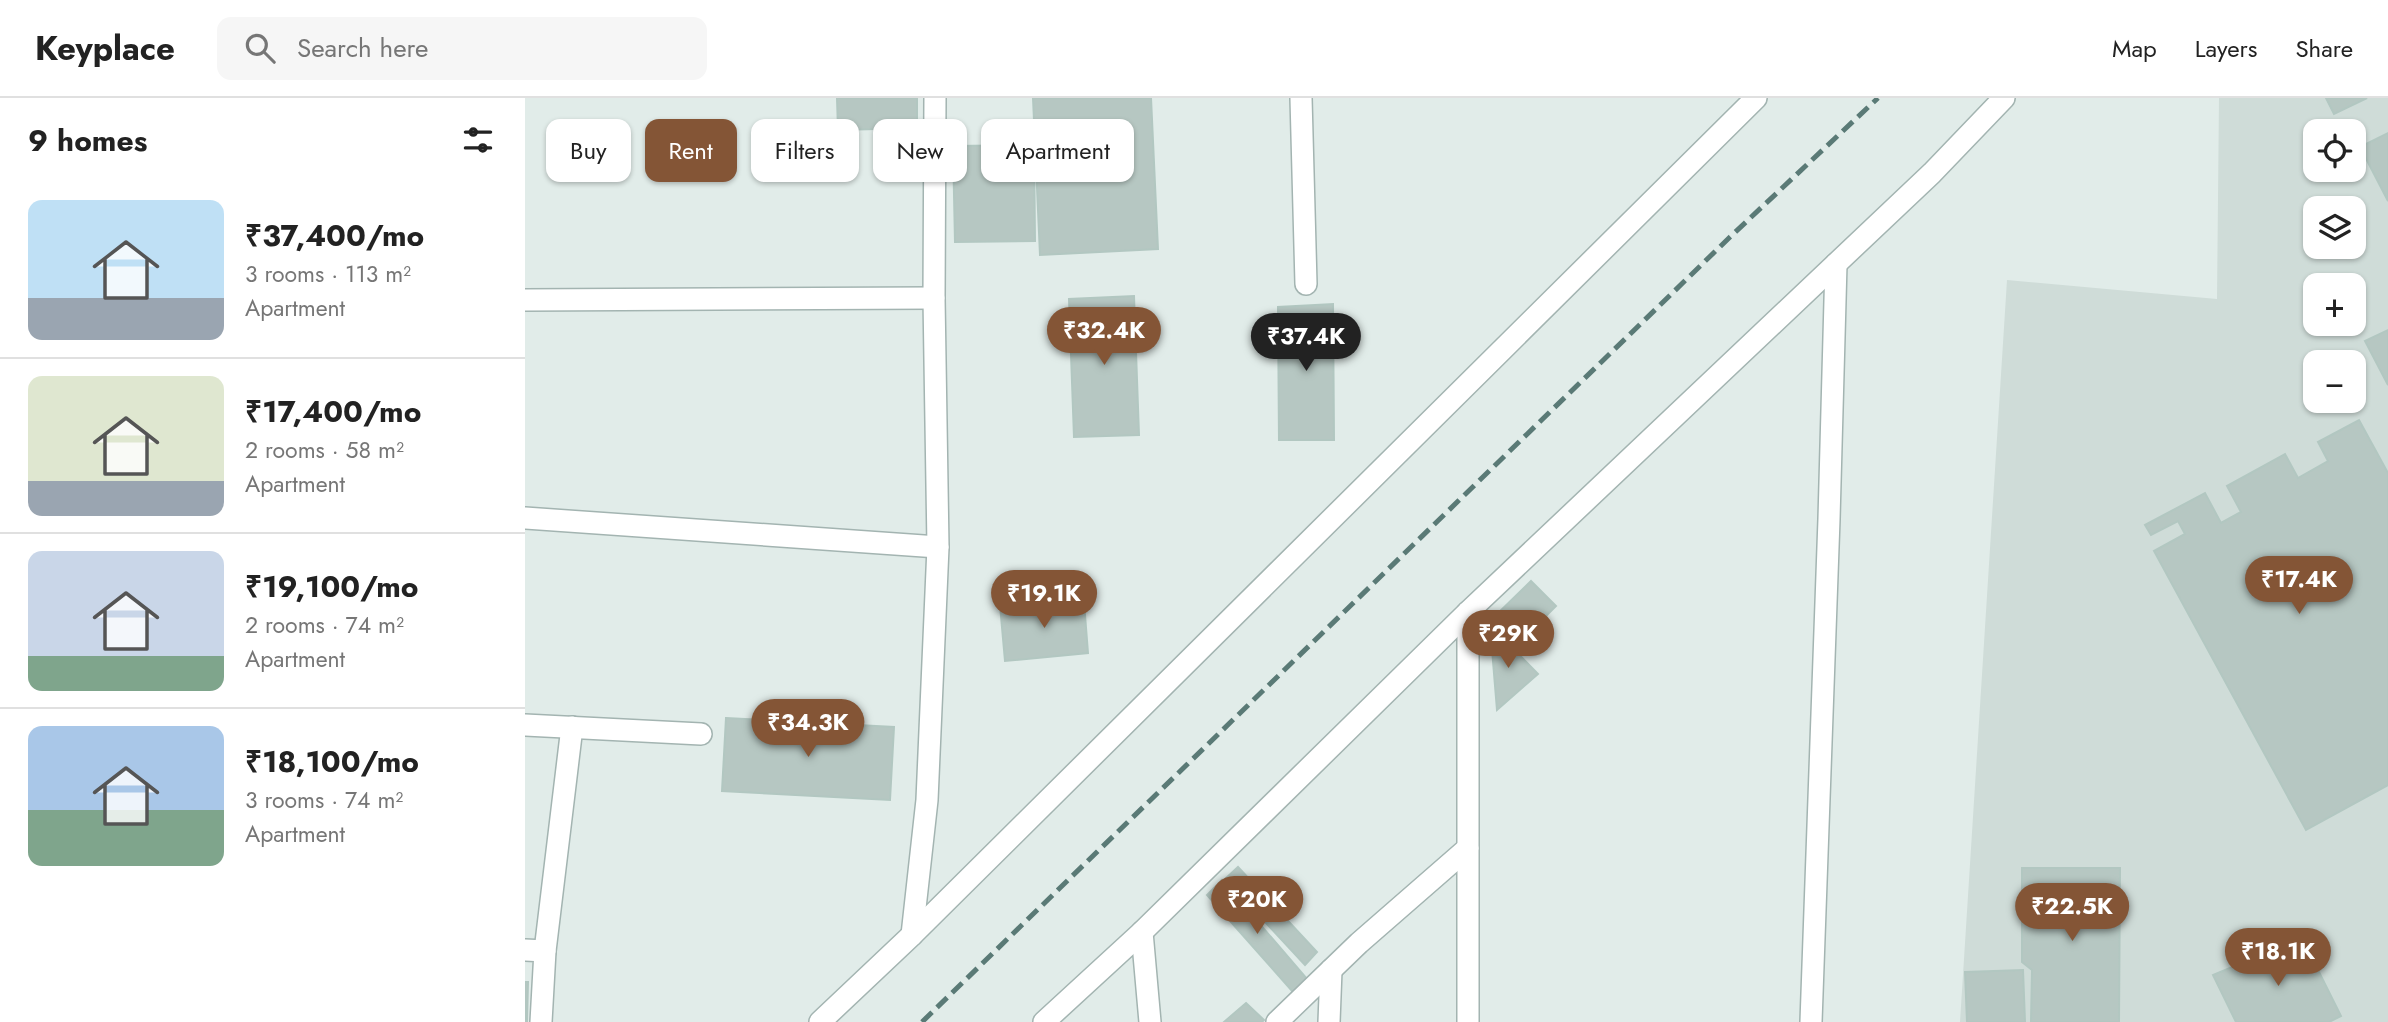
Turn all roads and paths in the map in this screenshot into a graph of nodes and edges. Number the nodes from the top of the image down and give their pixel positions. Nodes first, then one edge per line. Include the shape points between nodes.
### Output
1 (935, 98) edge
2 (1301, 98) edge
3 (1756, 98) edge
4 (2004, 98) edge
5 (1836, 264) junction
6 (1306, 284) dead end
7 (934, 298) junction
8 (525, 300) edge
9 (525, 519) edge
10 (938, 547) junction
11 (1468, 612) junction
12 (525, 725) edge
13 (572, 727) junction
14 (701, 734) dead end
15 (1468, 848) junction
16 (1142, 932) junction
17 (912, 934) junction
18 (535, 950) edge
19 (1331, 970) junction
20 (541, 1022) edge
21 (820, 1022) edge
22 (1044, 1022) edge
23 (1150, 1022) edge
24 (1277, 1022) edge
25 (1329, 1022) edge
26 (1468, 1022) edge
27 (1811, 1022) edge

1 - 7 street
2 - 6 street
3 - 17 street
4 - 5 street
5 - 11 street
5 - 27 street
7 - 8 street
7 - 10 street
9 - 10 street
10 - 17 street via 927,800
11 - 15 street
11 - 16 street
12 - 13 street
13 - 14 street
13 - 18 street
15 - 19 street
15 - 26 street
16 - 22 street
16 - 23 street
17 - 21 street
18 - 20 street
19 - 24 street
19 - 25 street

